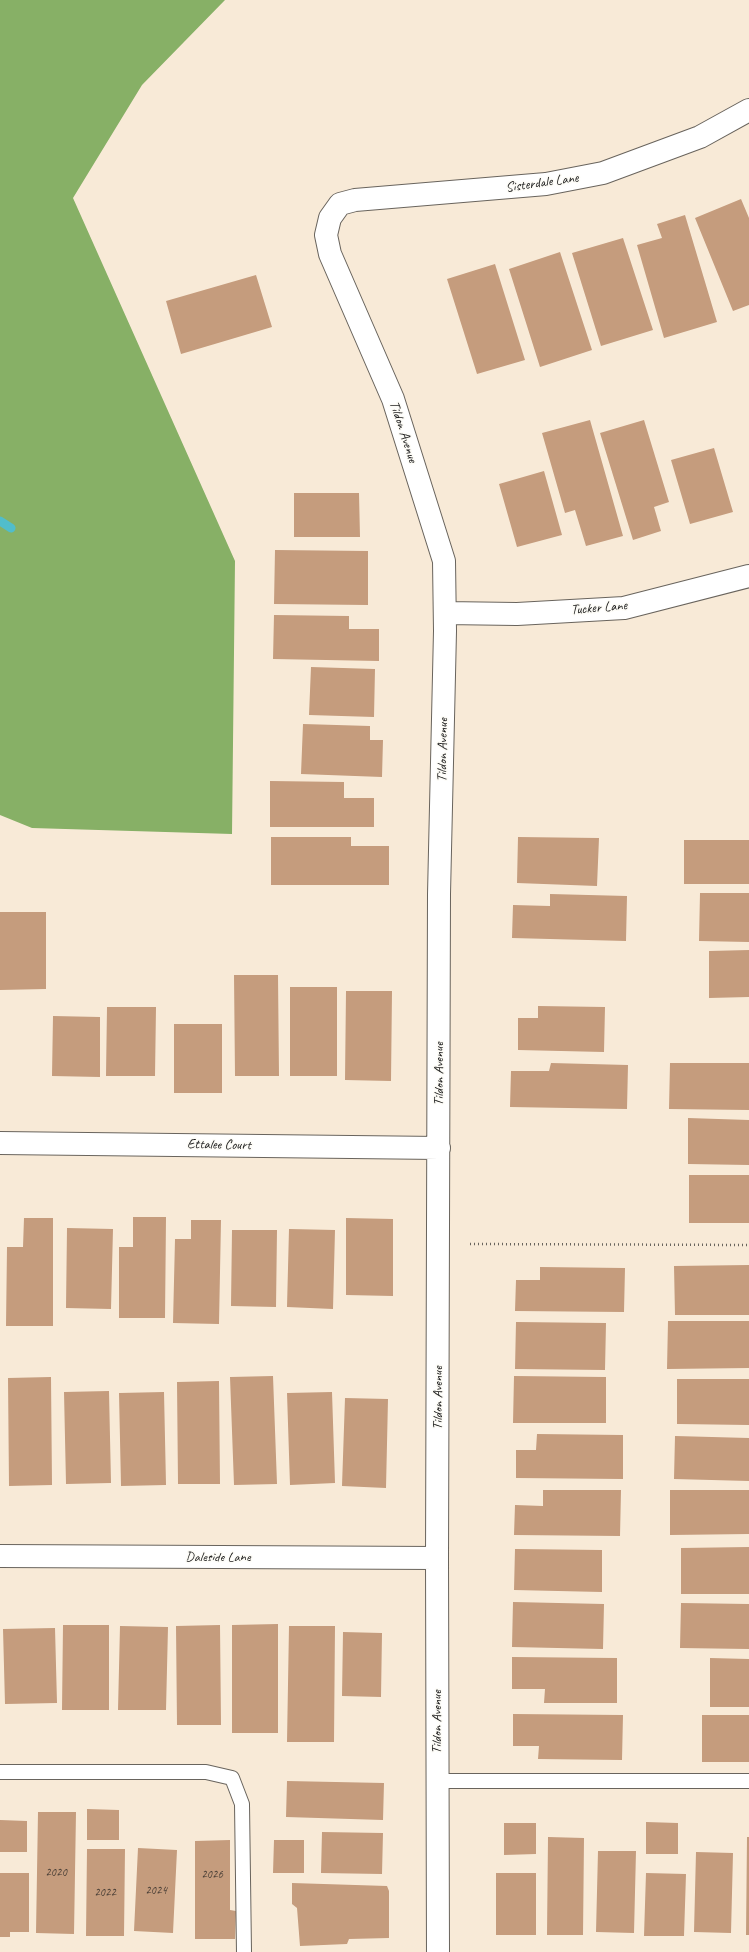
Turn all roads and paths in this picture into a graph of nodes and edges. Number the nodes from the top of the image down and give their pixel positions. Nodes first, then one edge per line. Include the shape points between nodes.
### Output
1 (749, 110) edge
2 (330, 218) joint
3 (749, 576) edge
4 (445, 613) junction
5 (0, 1142) edge
6 (439, 1148) junction
7 (470, 1244) dead end
8 (749, 1245) edge
9 (0, 1556) edge
10 (437, 1558) junction
11 (0, 1772) edge
12 (437, 1781) junction
13 (749, 1781) edge
14 (244, 1952) edge
15 (438, 1952) edge

1 - 2 street, Sisterdale Lane via 700,137 603,173 546,184 355,200 340,204
2 - 4 street, Tildon Avenue via 326,235 330,254 393,399 444,561
3 - 4 street, Tucker Lane via 624,608 517,614
4 - 6 street, Tildon Avenue via 439,894
5 - 6 street, Ettalee Court
6 - 10 street, Tildon Avenue
7 - 8 path
9 - 10 street, Daleside Lane
10 - 12 street, Tildon Avenue
11 - 14 lane via 206,1772 232,1778 242,1804
12 - 13 lane
12 - 15 street, Tildon Avenue

